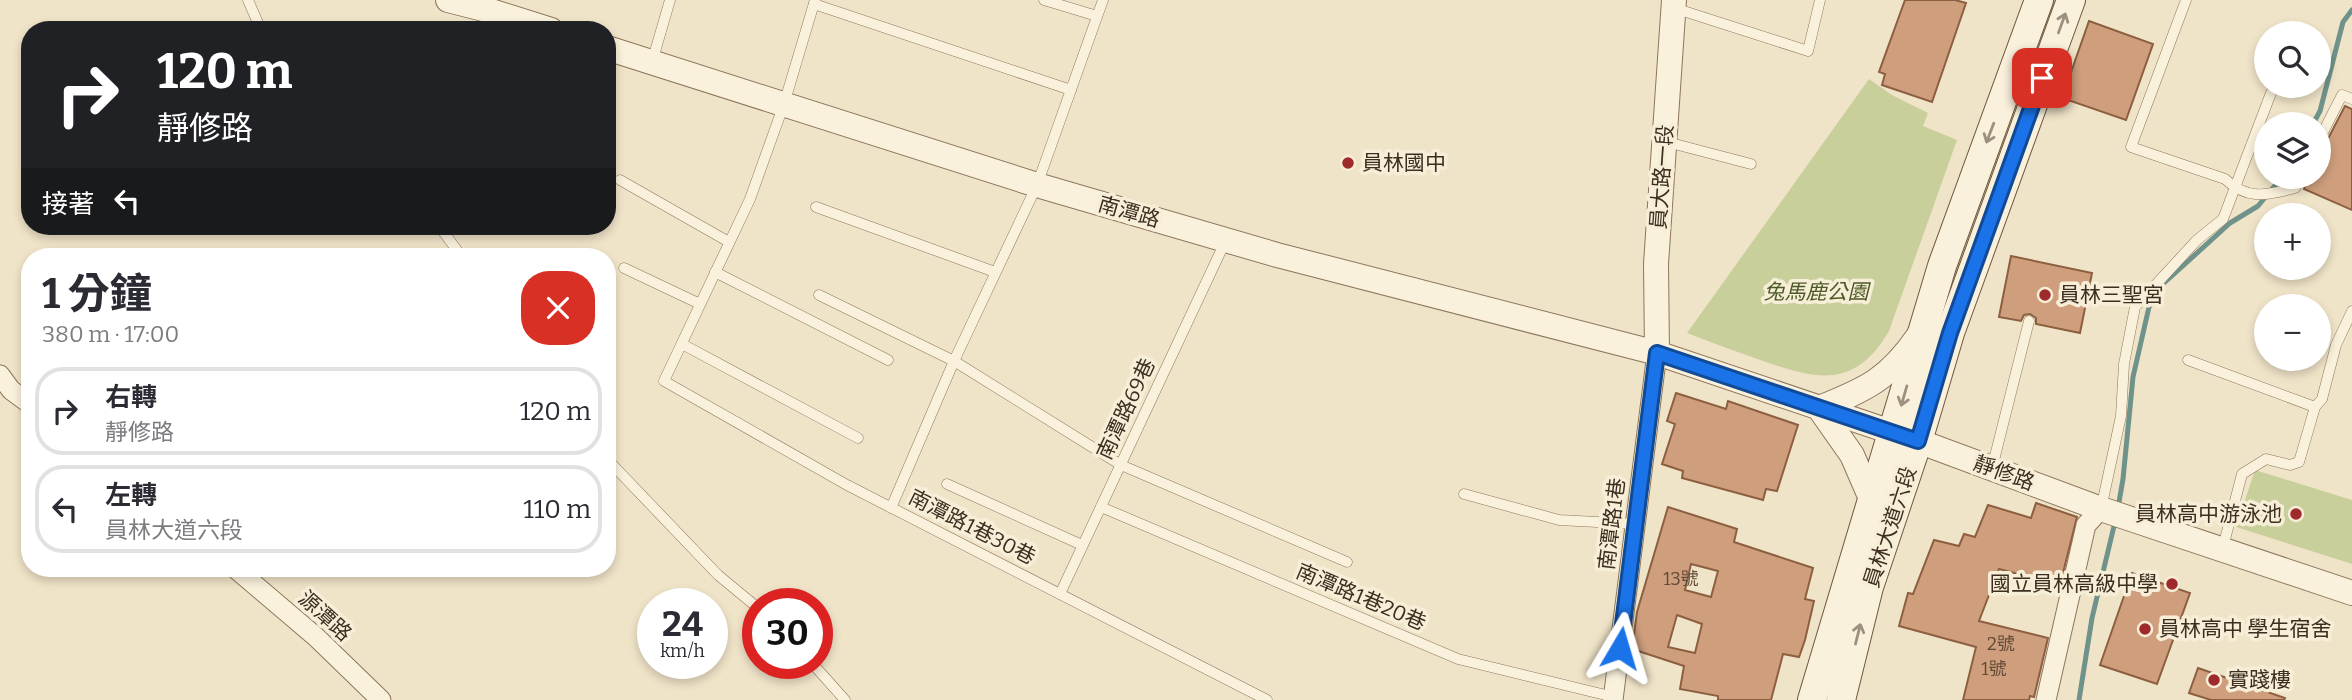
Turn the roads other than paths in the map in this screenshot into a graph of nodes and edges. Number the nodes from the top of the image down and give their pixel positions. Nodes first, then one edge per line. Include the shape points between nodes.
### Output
1 (248, 0) edge
2 (448, 0) edge
3 (670, 0) edge
4 (1044, 0) edge
5 (1103, 0) edge
6 (1821, 0) edge
7 (2039, 0) edge
8 (2071, 0) edge
9 (2186, 0) edge
10 (814, 2) edge
11 (1674, 3) edge
12 (1097, 16) junction
13 (257, 21) edge
14 (523, 21) edge
15 (616, 51) edge
16 (652, 62) junction
17 (1071, 90) junction
18 (2269, 98) edge
19 (2352, 99) edge
20 (784, 104) junction
21 (2331, 117) edge
22 (1665, 141) junction
23 (1751, 164) dead end
24 (620, 180) dead end
25 (1037, 185) junction
26 (2236, 189) junction
27 (2291, 189) edge
28 (816, 207) dead end
29 (1226, 240) junction
30 (729, 242) junction
31 (624, 268) dead end
32 (715, 272) junction
33 (995, 272) junction
34 (819, 295) dead end
35 (700, 304) junction
36 (2352, 311) edge
37 (2028, 321) dead end
38 (1924, 328) junction
39 (682, 344) junction
40 (1657, 353) junction
41 (888, 360) dead end
42 (2188, 360) dead end
43 (954, 361) junction
44 (0, 375) edge
45 (21, 397) edge
46 (2315, 407) junction
47 (1819, 408) junction
48 (1906, 437) junction
49 (858, 438) dead end
50 (1121, 465) junction
51 (616, 468) edge
52 (1992, 469) junction
53 (947, 484) dead end
54 (1464, 494) dead end
55 (1872, 501) junction
56 (1101, 506) junction
57 (891, 508) junction
58 (2101, 509) junction
59 (1635, 524) junction
60 (1082, 545) junction
61 (2222, 549) junction
62 (1347, 562) dead end
63 (245, 577) edge
64 (2352, 593) edge
65 (1060, 594) junction
66 (742, 595) edge
67 (826, 679) edge
68 (1613, 699) edge
69 (381, 700) edge
70 (845, 700) edge
71 (1267, 700) edge
72 (1812, 700) edge
73 (1841, 700) edge
74 (2046, 700) edge

1 - 13 lane
2 - 14 street
3 - 16 lane
4 - 12 lane
5 - 12 lane
6 - 11 lane via 1808,51
7 -> 38 main road, 員林大道六段 via 1959,217
48 -> 8 main road, 員林大道六段 via 1950,333
9 - 26 lane via 2132,147 2225,179
10 - 17 lane
10 - 20 lane
11 - 22 street, 員大路一段
12 - 17 lane
15 - 16 street, 南潭路
16 - 20 street, 南潭路
17 - 25 lane
18 - 26 lane
19 - 21 lane via 2342,95
20 - 25 street, 南潭路
20 - 30 lane via 750,199
22 - 23 lane
22 - 40 street, 員大路一段 via 1656,264
24 - 30 lane
25 - 29 street, 南潭路
25 - 33 lane
26 - 27 lane via 2263,196
26 - 58 lane via 2223,219 2134,307 2121,416
28 - 33 lane
29 - 40 street, 南潭路
29 - 50 lane, 南潭路69巷
30 - 32 lane
31 - 35 lane
32 - 35 lane
32 - 41 lane
33 - 43 lane
34 - 43 lane
35 - 39 lane
36 - 46 lane via 2336,345 2322,399
37 - 52 lane
38 - 47 street via 1887,374 1863,390
38 -> 48 main road, 員林大道六段
39 - 49 lane
39 - 57 lane, 南潭路1巷30巷 via 664,381
40 - 47 street, 靜修路
40 - 59 street, 南潭路1巷
42 - 46 lane
43 - 50 lane
43 - 57 lane
44 - 45 street
46 - 61 lane via 2299,462 2290,465 2266,459 2242,474
47 - 48 street, 靜修路
47 - 55 street via 1852,455
48 - 52 street, 靜修路
48 - 55 main road, 員林大道六段
73 -> 48 main road, 員林大道六段
50 - 56 lane, 南潭路69巷
50 - 62 lane
51 - 66 lane
52 - 58 street, 靜修路
53 - 60 lane
54 - 59 lane via 1559,520
55 - 72 main road, 員林大道六段
56 - 60 lane, 南潭路69巷
56 - 68 lane, 南潭路1巷20巷 via 1458,660
57 - 65 lane, 南潭路1巷30巷
58 - 61 street, 靜修路
58 - 74 street via 2086,525
59 - 68 street, 南潭路1巷
60 - 65 lane, 南潭路69巷
61 - 64 street, 靜修路
63 - 69 street, 源潭路
65 - 71 lane, 南潭路1巷30巷
67 - 70 lane

